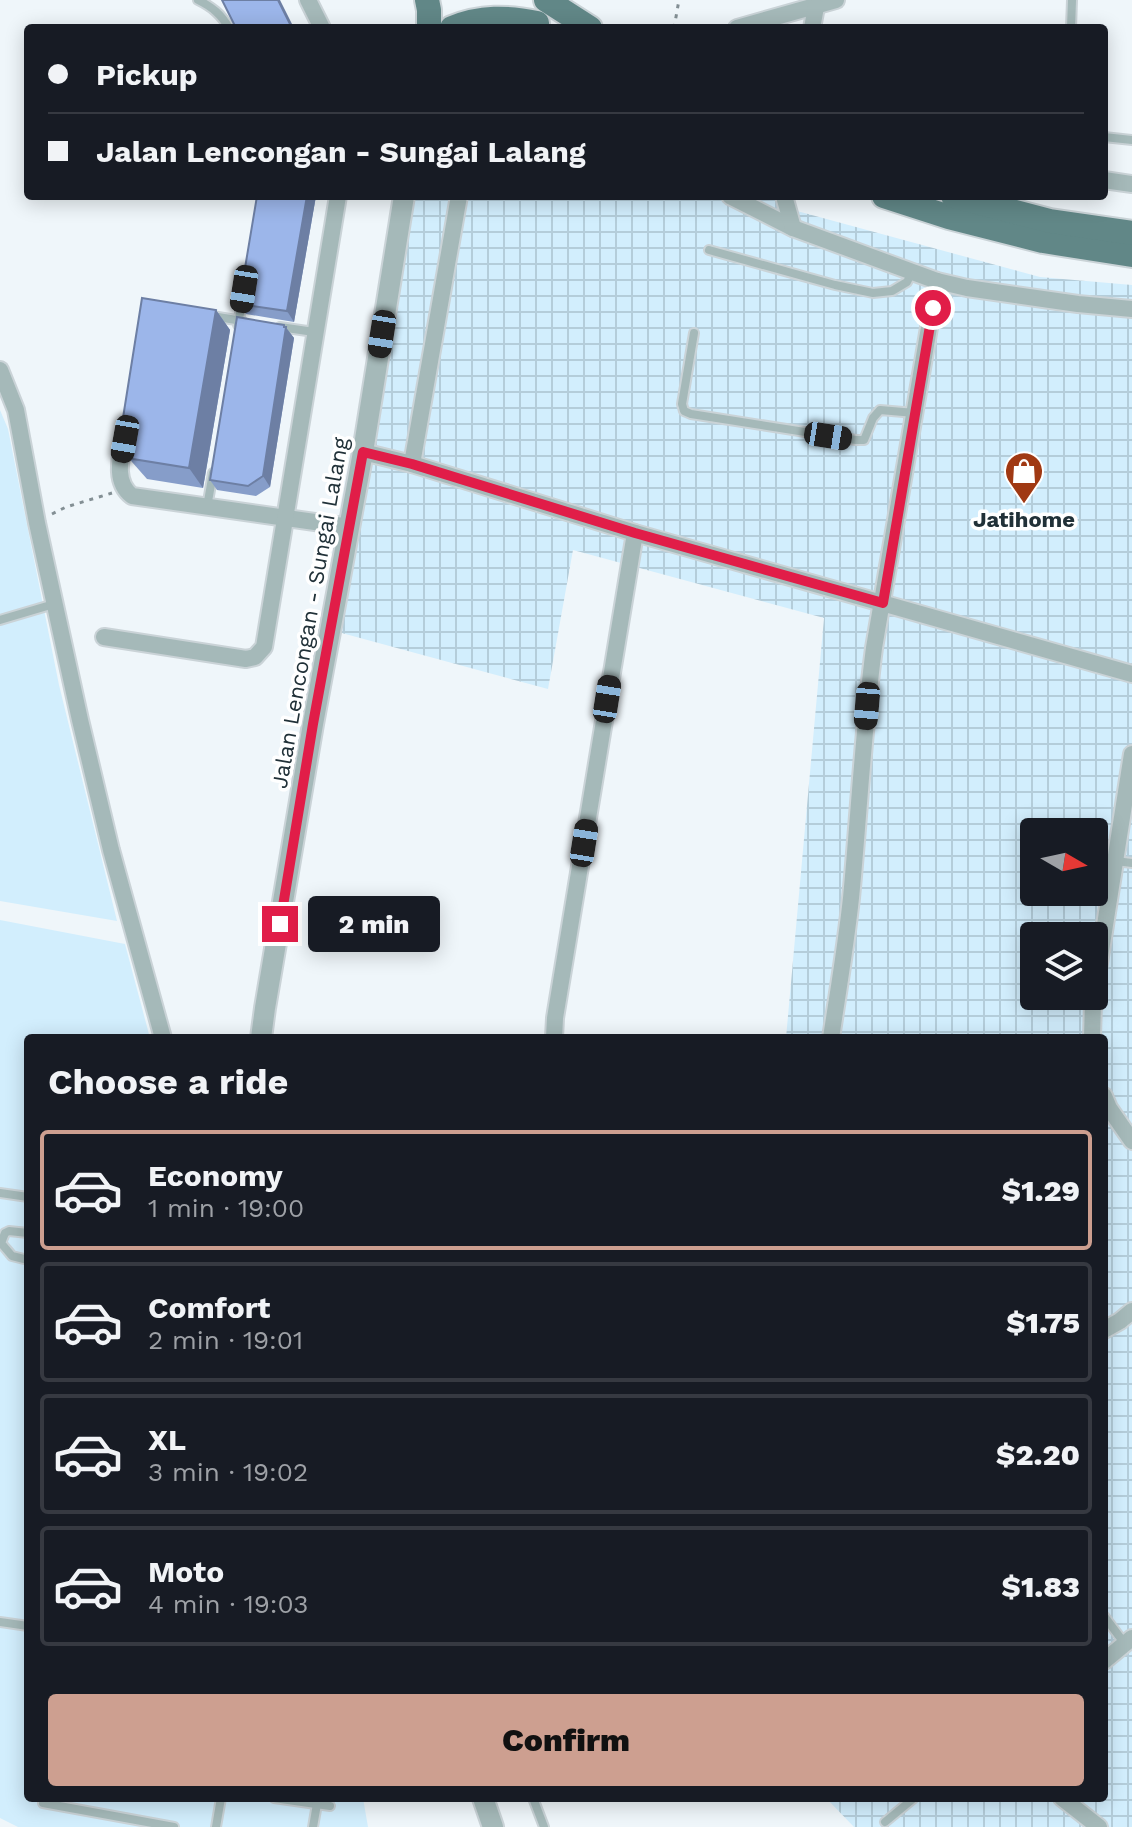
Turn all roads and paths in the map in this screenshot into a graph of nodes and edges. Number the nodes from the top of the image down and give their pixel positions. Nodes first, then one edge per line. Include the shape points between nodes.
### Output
1 (198, 0) edge
2 (308, 0) edge
3 (427, 0) edge
4 (437, 0) edge
5 (499, 0) edge
6 (679, 0) edge
7 (836, 0) edge
8 (1072, 0) edge
9 (816, 7) junction
10 (543, 17) edge
11 (227, 24) edge
12 (320, 24) edge
13 (431, 24) edge
14 (432, 24) edge
15 (464, 24) edge
16 (573, 24) edge
17 (675, 24) edge
18 (752, 24) edge
19 (813, 24) edge
20 (1071, 24) edge
21 (1108, 137) edge
22 (1132, 140) edge
23 (1108, 181) edge
24 (1132, 184) edge
25 (337, 200) edge
26 (403, 200) edge
27 (458, 200) edge
28 (738, 200) edge
29 (785, 200) edge
30 (896, 200) edge
31 (969, 200) edge
32 (793, 228) junction
33 (1132, 233) edge
34 (709, 250) dead end
35 (1132, 255) edge
36 (912, 272) junction
37 (937, 281) junction
38 (244, 289) edge
39 (1132, 309) edge
40 (209, 316) edge
41 (239, 320) junction
42 (254, 323) edge
43 (269, 325) edge
44 (314, 332) junction
45 (694, 333) dead end
46 (236, 336) edge
47 (0, 370) edge
48 (130, 409) edge
49 (915, 413) junction
50 (363, 452) junction
51 (215, 460) edge
52 (412, 464) junction
53 (124, 490) junction
54 (207, 507) junction
55 (285, 517) junction
56 (37, 523) junction
57 (350, 527) junction
58 (635, 533) junction
59 (883, 603) junction
60 (54, 604) junction
61 (0, 620) edge
62 (104, 637) dead end
63 (1132, 674) edge
64 (1132, 754) edge
65 (1124, 862) edge
66 (162, 1034) edge
67 (262, 1034) edge
68 (554, 1034) edge
69 (832, 1034) edge
70 (1092, 1034) edge
71 (1108, 1106) edge
72 (1132, 1141) edge
73 (0, 1193) edge
74 (24, 1196) edge
75 (24, 1233) edge
76 (24, 1259) edge
77 (1132, 1311) edge
78 (1108, 1328) edge
79 (1108, 1620) edge
80 (0, 1622) edge
81 (24, 1625) edge
82 (1128, 1641) edge
83 (1108, 1658) edge
84 (220, 1802) edge
85 (312, 1802) edge
86 (484, 1802) edge
87 (496, 1802) edge
88 (535, 1802) edge
89 (909, 1802) edge
90 (1067, 1802) edge
91 (43, 1803) dead end
92 (330, 1806) dead end
93 (885, 1822) dead end
94 (493, 1826) edge
95 (174, 1827) edge
96 (216, 1827) edge
97 (313, 1827) edge
98 (544, 1827) edge
99 (1099, 1827) edge

1 - 11 lane
2 - 12 street
3 - 13 main road
4 - 14 street
5 - 10 main road
6 - 17 path
7 - 9 street
8 - 20 lane
9 - 18 street
9 - 19 street
10 - 15 main road via 482,18
10 - 16 main road
21 - 22 lane
23 - 24 street
25 - 44 street
26 - 50 street, Jalan Lencongan - Sungai Lalang
27 - 52 street
28 - 32 street
29 - 32 street
30 - 35 main road via 1043,241
31 - 33 main road via 1050,221
32 - 36 street
34 - 36 lane via 873,293 892,291
36 - 37 street
37 - 39 street
37 - 49 street
38 - 41 lane
40 - 41 lane
41 - 42 lane
41 - 46 lane
43 - 44 lane
44 - 55 street
45 - 49 lane via 682,404 691,414 864,440 880,410
47 - 56 street via 16,410
48 - 53 street via 120,469
49 - 59 street
50 - 52 street
50 - 57 street, Jalan Lencongan - Sungai Lalang
51 - 54 lane
52 - 58 street
53 - 54 street via 132,496
53 - 56 path via 66,507
54 - 55 street
55 - 57 street
55 - 62 street via 264,647 255,657
56 - 60 street
57 - 67 street, Jalan Lencongan - Sungai Lalang
58 - 59 street
58 - 68 street
59 - 63 street
59 - 69 street
60 - 61 lane
60 - 66 street via 108,836
64 - 65 street
65 - 70 street via 1093,1001
71 - 72 street
73 - 74 lane
75 - 76 lane via 9,1231 1,1243 12,1256
77 - 78 street
79 - 82 lane
80 - 81 lane
82 - 83 street
84 - 96 lane
85 - 92 lane
85 - 97 lane
86 - 94 street
87 - 94 street
88 - 98 lane
89 - 93 lane
90 - 99 street
91 - 95 lane

